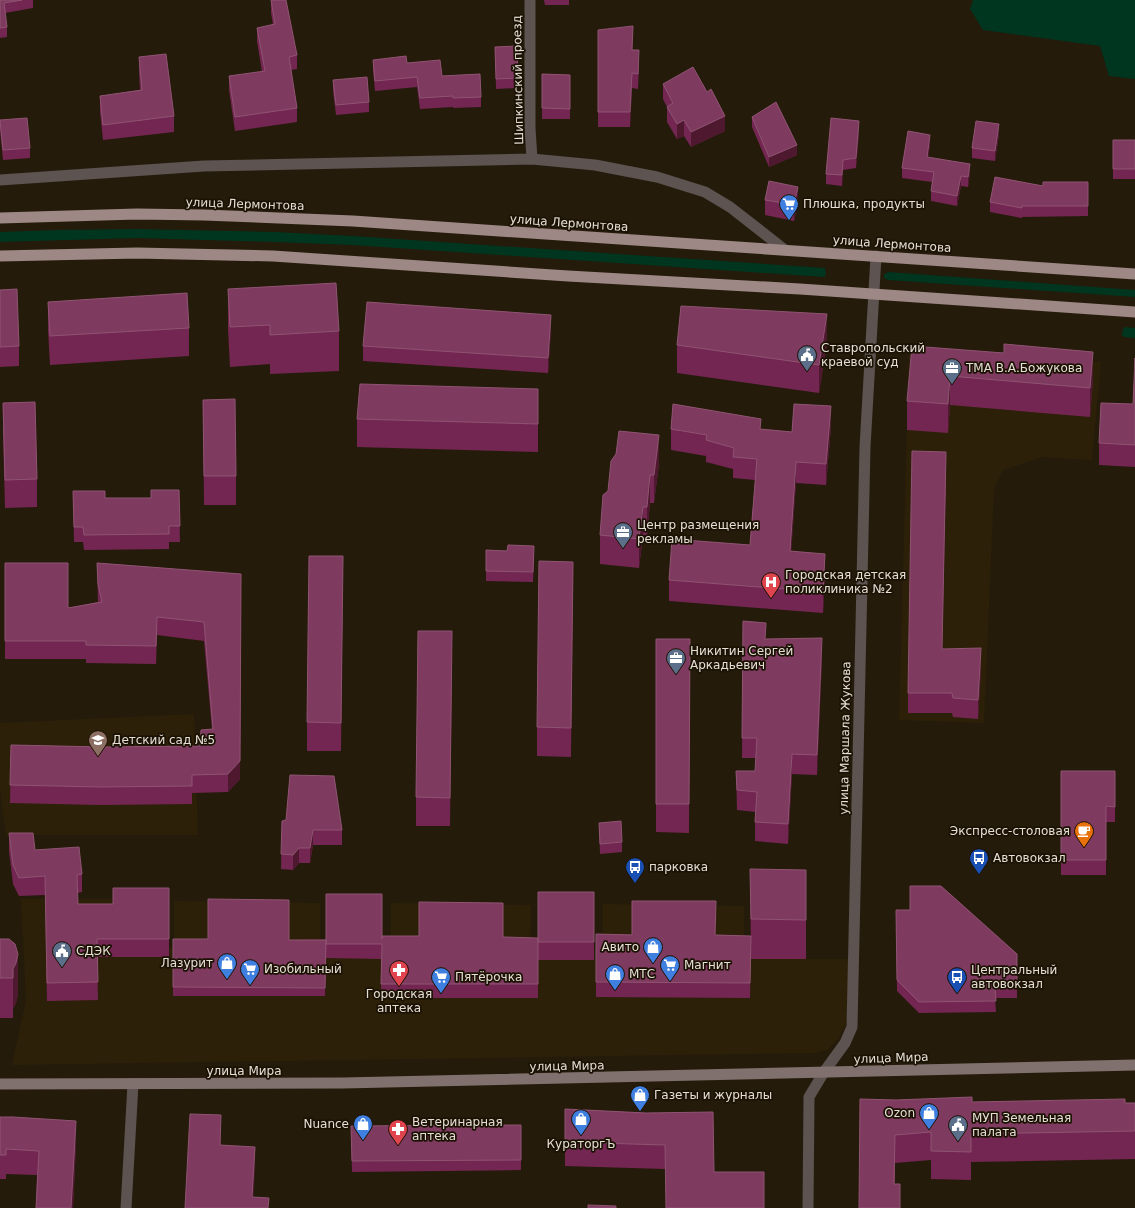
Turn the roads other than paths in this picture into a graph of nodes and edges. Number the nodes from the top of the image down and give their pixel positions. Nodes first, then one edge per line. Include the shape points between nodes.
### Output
1 (530, 0) edge
2 (532, 159) junction
3 (0, 180) edge
4 (0, 218) edge
5 (785, 250) junction
6 (0, 256) edge
7 (876, 256) junction
8 (1135, 274) edge
9 (874, 294) junction
10 (1135, 312) edge
11 (1135, 1065) edge
12 (824, 1072) junction
13 (0, 1084) edge
14 (133, 1084) junction
15 (126, 1208) edge
16 (808, 1208) edge

1 - 2 street, Шипкинский проезд
2 - 3 street via 204,166
2 - 5 street via 595,165 657,177 705,192 730,206
4 - 5 main road, улица Лермонтова via 137,214 275,217
5 - 7 main road, улица Лермонтова
6 - 9 main road via 137,253 273,256
7 - 8 main road, улица Лермонтова
7 - 9 street, улица Маршала Жукова
9 - 10 main road
9 - 12 street, улица Маршала Жукова via 865,460 852,1027 845,1043
11 - 12 main road, улица Мира
12 - 14 main road, улица Мира via 343,1083
12 - 16 street, улица Маршала Жукова via 809,1098
13 - 14 main road, улица Мира
14 - 15 street

